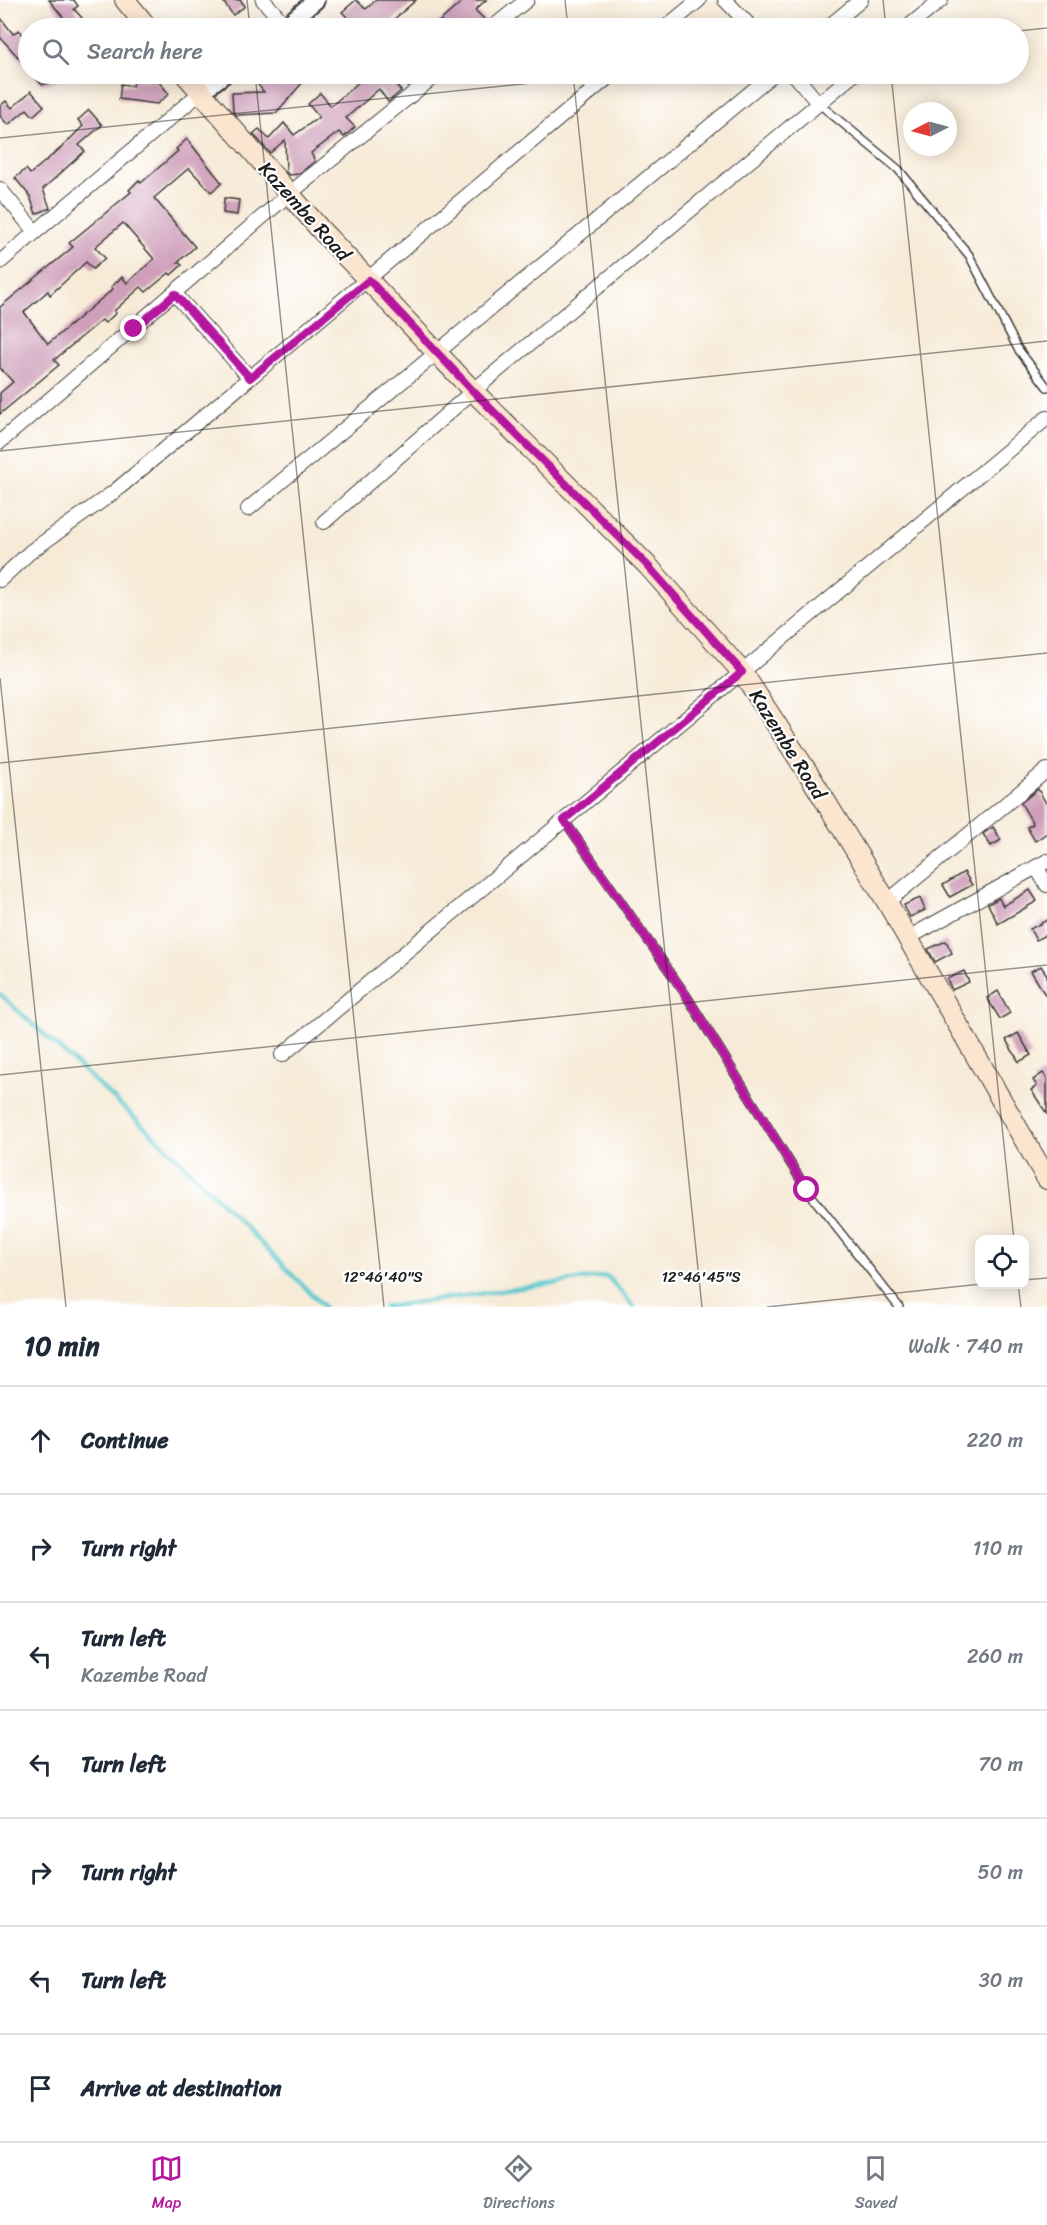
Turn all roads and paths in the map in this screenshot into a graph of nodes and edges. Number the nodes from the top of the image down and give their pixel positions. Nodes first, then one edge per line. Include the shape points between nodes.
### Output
1 (263, 0) edge
2 (316, 0) edge
3 (527, 0) edge
4 (699, 0) edge
5 (725, 0) edge
6 (861, 0) edge
7 (941, 0) edge
8 (129, 1) edge
9 (141, 18) edge
10 (277, 18) edge
11 (295, 18) edge
12 (504, 18) edge
13 (677, 18) edge
14 (742, 18) edge
15 (839, 18) edge
16 (919, 18) edge
17 (193, 84) edge
18 (212, 84) edge
19 (425, 84) edge
20 (600, 84) edge
21 (761, 84) edge
22 (802, 84) edge
23 (842, 84) edge
24 (200, 93) junction
25 (818, 103) junction
26 (0, 189) edge
27 (289, 194) junction
28 (35, 232) junction
29 (0, 262) edge
30 (369, 280) junction
31 (175, 294) junction
32 (435, 351) junction
33 (250, 378) junction
34 (1047, 387) edge
35 (473, 391) junction
36 (1047, 418) edge
37 (0, 442) edge
38 (248, 509) dead end
39 (324, 522) dead end
40 (0, 580) edge
41 (742, 672) junction
42 (1047, 770) edge
43 (564, 820) junction
44 (1041, 864) edge
45 (1047, 885) edge
46 (886, 902) junction
47 (908, 938) junction
48 (282, 1055) dead end
49 (1047, 1179) edge
50 (899, 1307) edge

1 - 10 street
2 - 11 street
3 - 12 street
4 - 13 street
5 - 14 street
6 - 15 street
7 - 16 street
8 - 9 main road
17 - 24 main road, Kazembe Road
18 - 24 street
19 - 27 street
20 - 30 street
21 - 32 street
22 - 25 street
23 - 25 street
24 - 27 main road, Kazembe Road
24 - 28 street
25 - 34 lane via 898,169 969,255 1018,349
25 - 35 street
26 - 28 street
27 - 30 main road, Kazembe Road
27 - 31 street
28 - 29 street
30 - 32 main road, Kazembe Road
30 - 33 street
31 - 33 street
31 - 37 street
32 - 35 main road, Kazembe Road
32 - 38 street
33 - 40 street via 114,492 30,552
35 - 39 street
35 - 41 main road, Kazembe Road via 648,566
36 - 41 street
41 - 43 street
41 - 46 main road, Kazembe Road
42 - 46 street
43 - 48 street
43 - 50 lane via 686,995 807,1190
44 - 45 street
44 - 47 street
46 - 47 main road, Kazembe Road
47 - 49 main road, Kazembe Road

